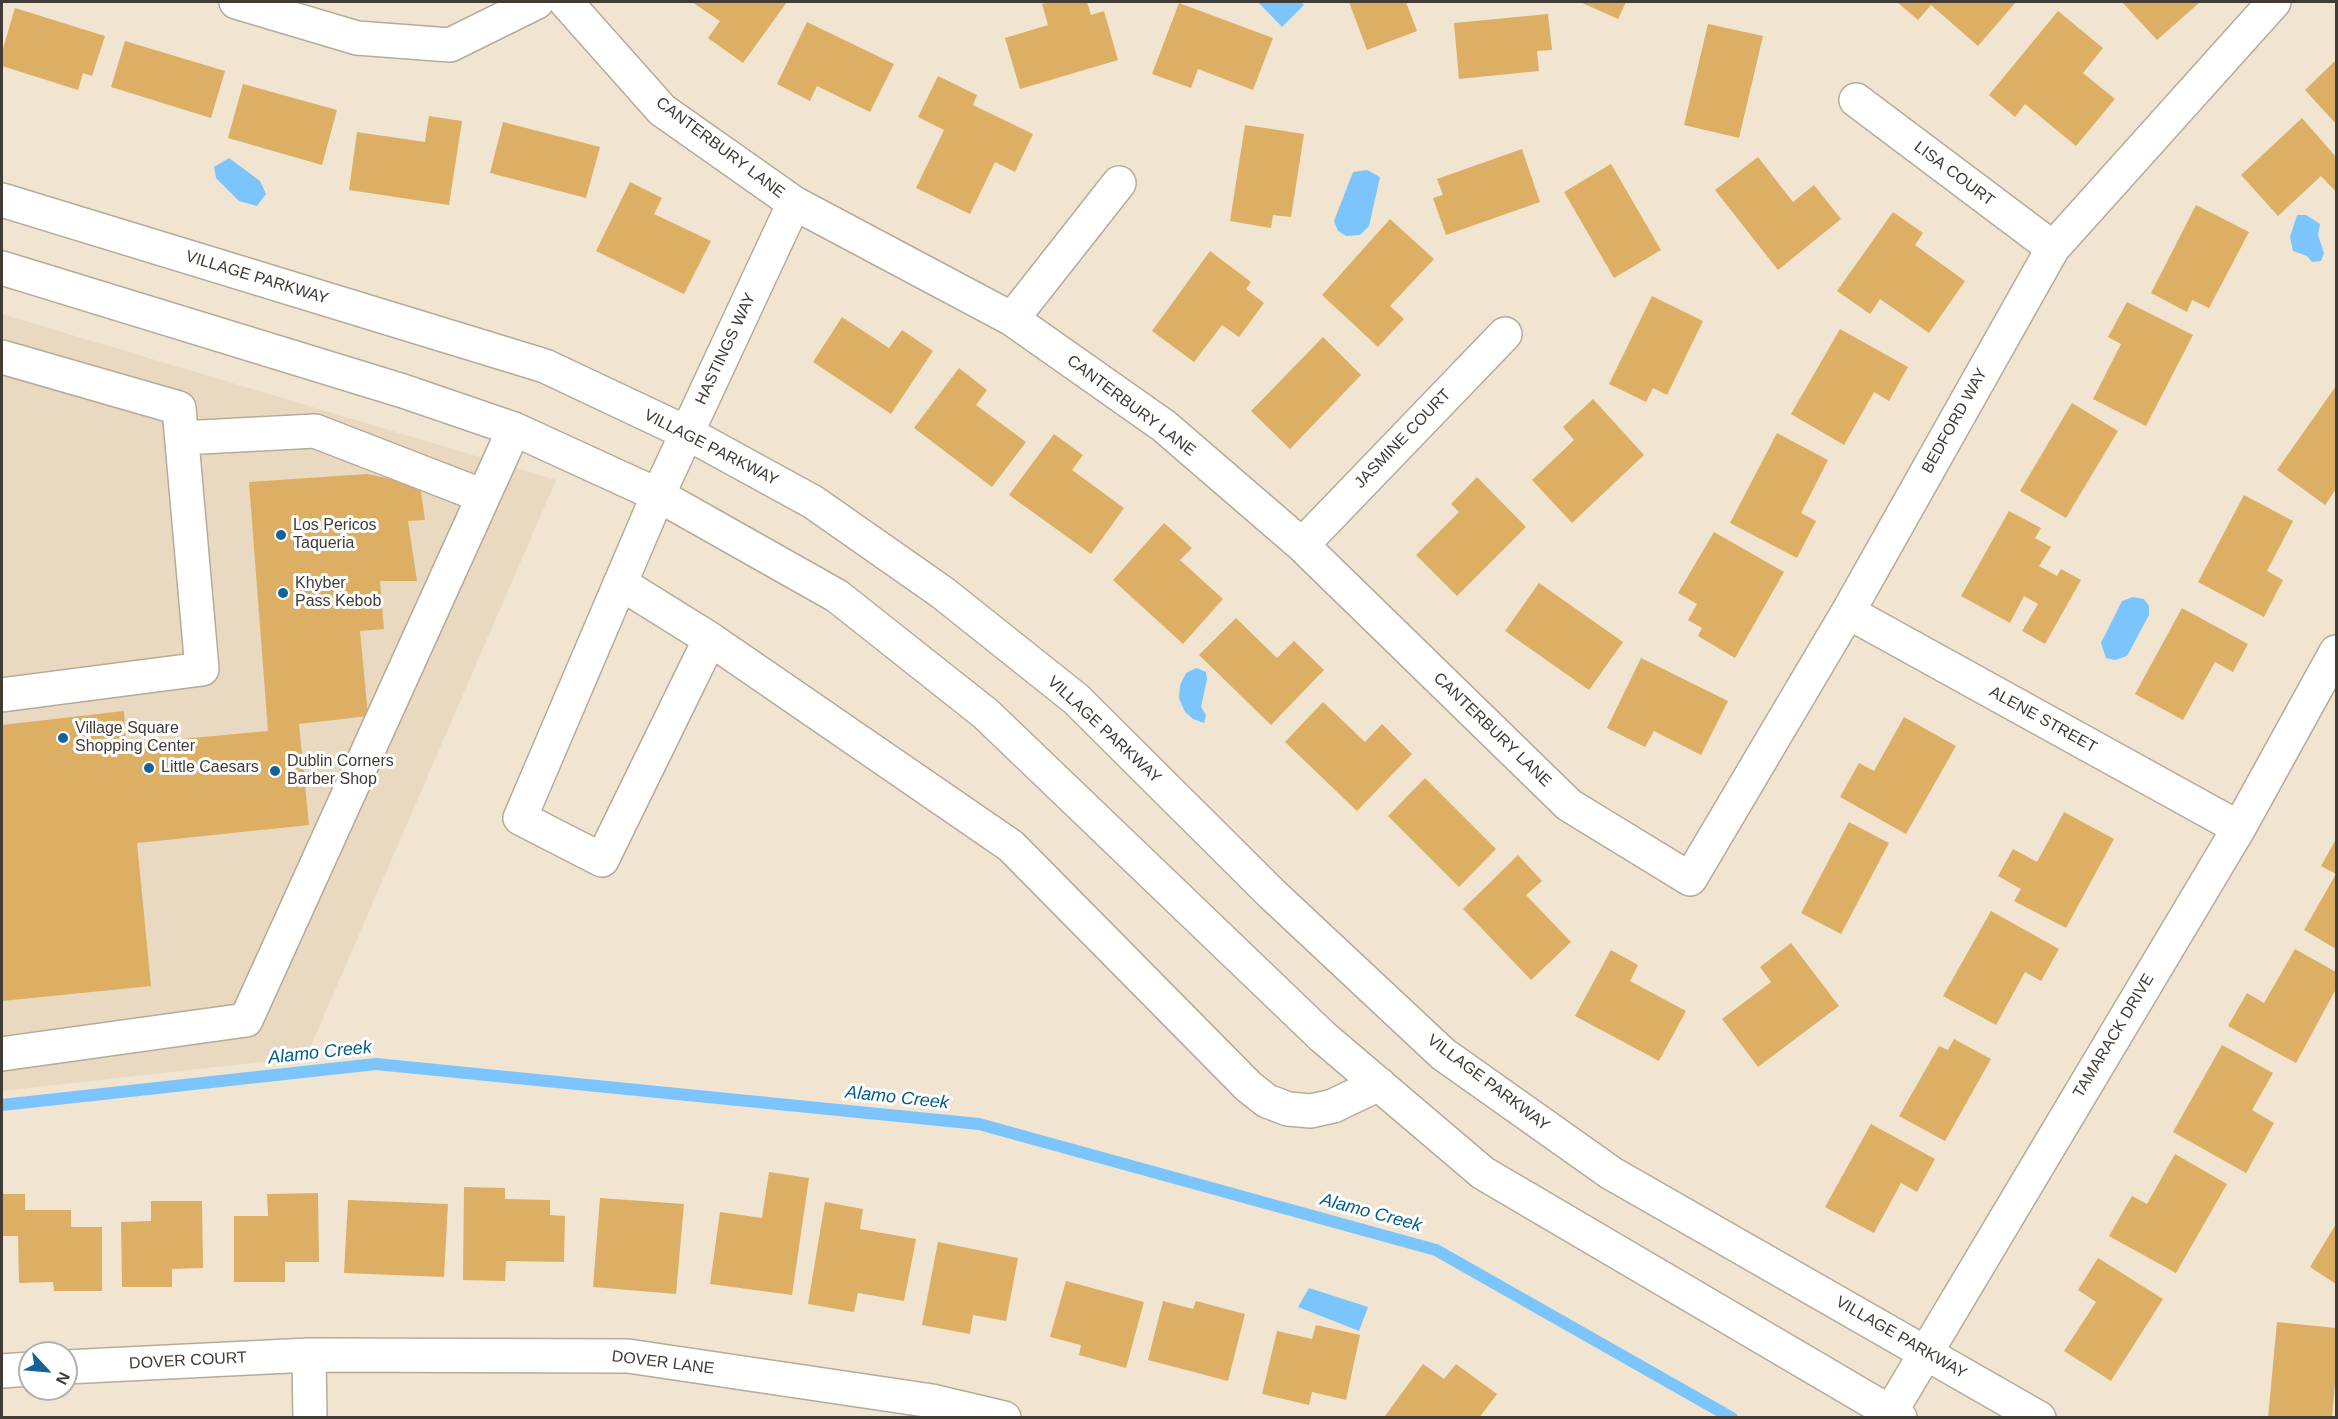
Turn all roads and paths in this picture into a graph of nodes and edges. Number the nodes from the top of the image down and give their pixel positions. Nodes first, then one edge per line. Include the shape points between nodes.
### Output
1 (236, 2) edge
2 (537, 2) edge
3 (566, 2) edge
4 (2274, 2) edge
5 (1856, 100) dead end
6 (1119, 183) dead end
7 (2, 200) edge
8 (794, 203) junction
9 (2053, 248) junction
10 (2, 268) edge
11 (1012, 320) junction
12 (1505, 334) dead end
13 (2, 357) edge
14 (514, 429) junction
15 (687, 433) junction
16 (182, 438) junction
17 (658, 495) junction
18 (483, 496) junction
19 (1302, 545) junction
20 (620, 583) junction
21 (1848, 612) junction
22 (710, 639) junction
23 (2337, 652) edge
24 (2, 695) edge
25 (2239, 828) junction
26 (1690, 879) joint
27 (2, 1054) edge
28 (1378, 1084) junction
29 (1925, 1351) junction
30 (309, 1355) junction
31 (78, 1366) edge
32 (18, 1370) edge
33 (2, 1371) edge
34 (1893, 1416) edge
35 (310, 1418) edge
36 (1004, 1418) edge
37 (2039, 1418) edge

1 - 2 street via 357,38 450,45
3 - 8 street, CANTERBURY LANE via 662,110
4 - 9 street, BEDFORD WAY
5 - 9 street, LISA COURT
6 - 11 street
7 - 15 street, VILLAGE PARKWAY via 545,366
8 - 11 street, CANTERBURY LANE
8 - 15 street, HASTINGS WAY
9 - 21 street, BEDFORD WAY
10 - 14 street
11 - 19 street, CANTERBURY LANE via 1164,426
12 - 19 street, JASMINE COURT
13 - 16 street via 179,408
14 - 17 street
14 - 18 street
15 - 17 street, HASTINGS WAY
15 - 29 street, VILLAGE PARKWAY via 813,502 943,592 1076,699 1272,894 1443,1054 1611,1173
16 - 18 street via 315,431
16 - 24 street via 202,669
17 - 20 street, HASTINGS WAY
17 - 28 street via 837,596 986,714 1323,1037
18 - 27 street via 246,1020
19 - 26 street, CANTERBURY LANE via 1569,805
20 - 22 street
20 - 22 street, HASTINGS WAY via 520,818 602,860
21 - 25 street, ALENE STREET
21 - 26 street, BEDFORD WAY
22 - 28 street via 1011,846 1267,1101 1288,1110 1311,1111 1333,1106
23 - 25 street, TAMARACK DRIVE
25 - 29 street, TAMARACK DRIVE
28 - 34 street via 1483,1173
29 - 34 street, TAMARACK DRIVE
29 - 37 street, VILLAGE PARKWAY
30 - 31 street, DOVER COURT
30 - 35 street
30 - 36 street, DOVER LANE via 628,1356 932,1401
32 - 33 street

